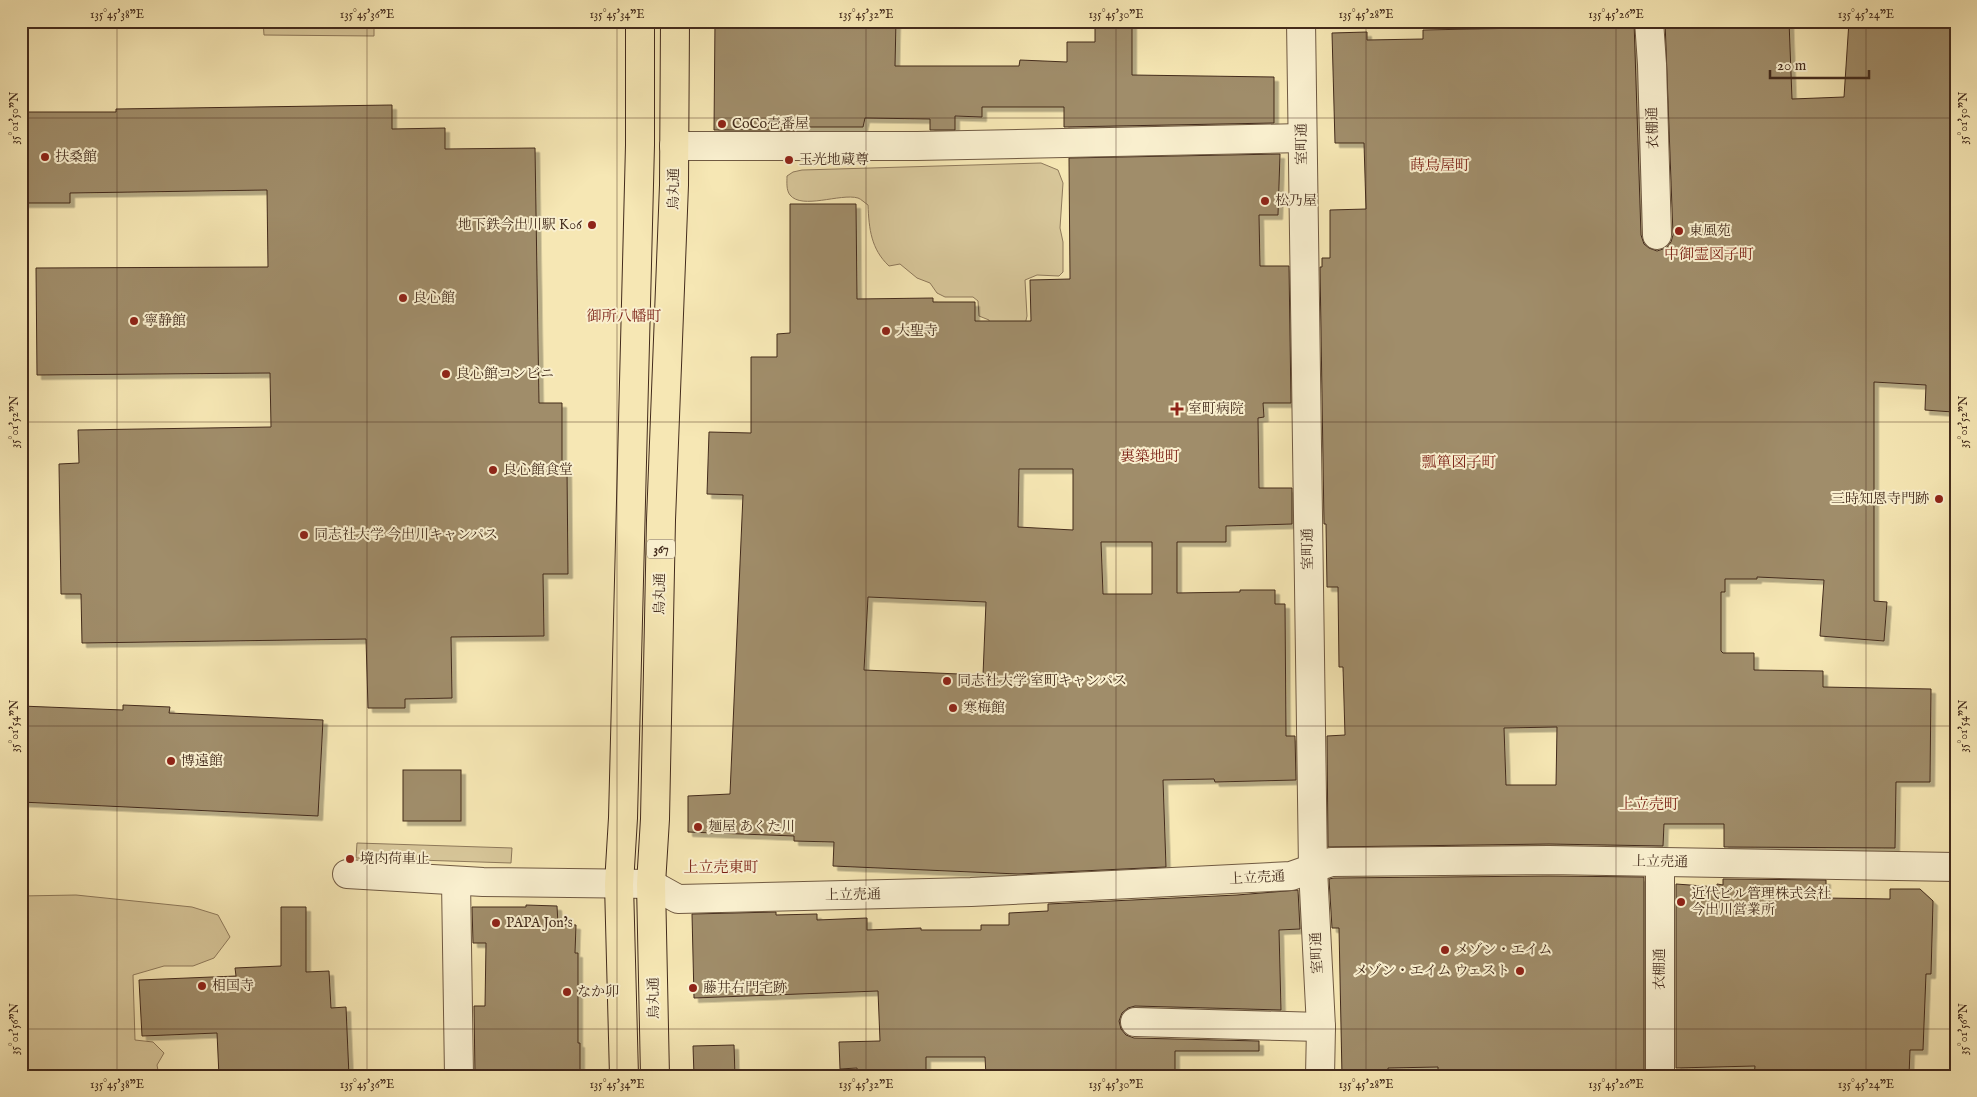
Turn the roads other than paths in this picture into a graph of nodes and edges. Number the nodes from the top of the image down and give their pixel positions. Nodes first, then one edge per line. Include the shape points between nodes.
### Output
1 (640, 21) edge
2 (675, 21) edge
3 (1301, 21) edge
4 (1649, 21) edge
5 (1302, 138) junction
6 (674, 146) junction
7 (1657, 235) dead end
8 (1660, 862) junction
9 (1956, 867) edge
10 (1314, 869) junction
11 (347, 874) dead end
12 (456, 880) junction
13 (619, 884) junction
14 (650, 884) junction
15 (1135, 1022) dead end
16 (1321, 1027) junction
17 (459, 1076) edge
18 (624, 1076) edge
19 (655, 1076) edge
20 (1320, 1076) edge
21 (1660, 1076) edge

1 - 13 highway, 367 via 640,145
2 - 6 highway, 烏丸通 / 367
3 - 5 street, 室町通
4 - 7 street, 衣棚通
5 - 6 street via 917,146
5 - 10 street, 室町通
6 - 14 highway, 烏丸通 / 367 via 655,819
8 - 9 street, 上立売通
8 - 10 street, 上立売通 via 1331,862
8 - 21 street, 衣棚通
10 - 14 street, 上立売通 via 1290,876 951,892 678,899
10 - 16 street, 室町通
11 - 12 street
12 - 13 street
12 - 17 street
13 - 14 street
13 - 18 highway, 367
14 - 19 highway, 烏丸通 / 367
15 - 16 street
16 - 20 street, 室町通

